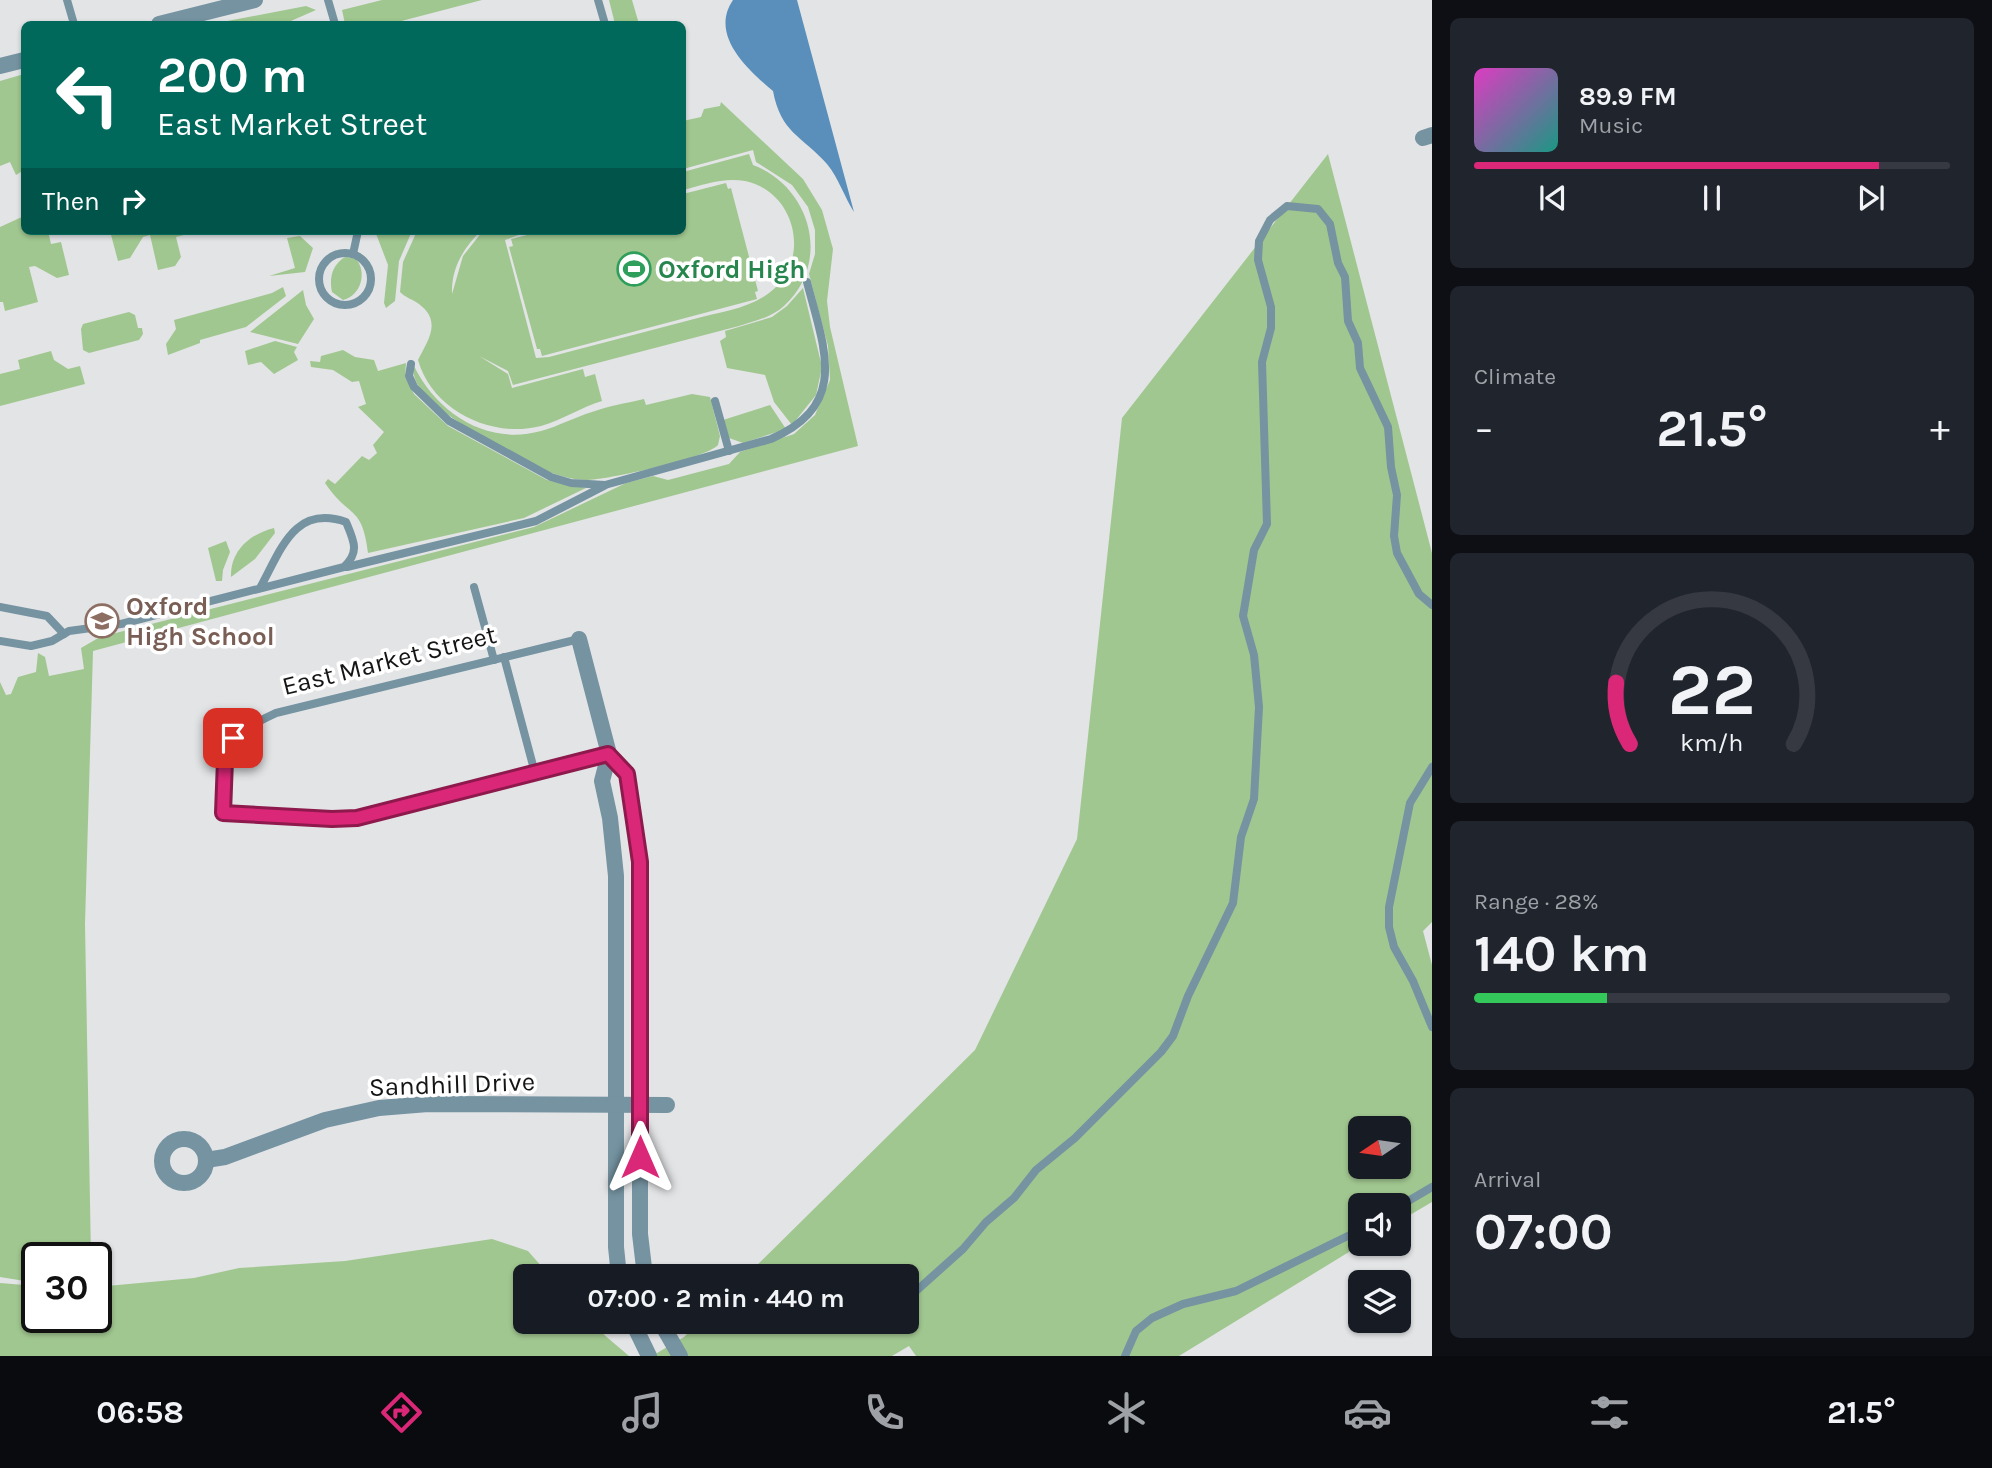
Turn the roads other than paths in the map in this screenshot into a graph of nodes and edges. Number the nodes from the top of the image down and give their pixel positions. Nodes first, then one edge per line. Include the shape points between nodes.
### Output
1 (67, 0) edge
2 (256, 0) edge
3 (328, 0) edge
4 (598, 0) edge
5 (73, 21) edge
6 (171, 21) edge
7 (334, 21) edge
8 (604, 21) edge
9 (21, 61) edge
10 (0, 66) edge
11 (357, 235) edge
12 (353, 254) junction
13 (807, 282) dead end
14 (411, 363) dead end
15 (715, 401) dead end
16 (729, 451) junction
17 (606, 485) junction
18 (344, 567) junction
19 (474, 587) dead end
20 (260, 588) junction
21 (1432, 606) edge
22 (0, 607) edge
23 (64, 635) junction
24 (579, 639) joint
25 (0, 641) edge
26 (504, 657) junction
27 (494, 660) junction
28 (608, 754) junction
29 (1432, 768) edge
30 (535, 773) junction
31 (617, 953) junction
32 (641, 953) junction
33 (1432, 1027) edge
34 (617, 1105) junction
35 (640, 1105) junction
36 (667, 1105) dead end
37 (206, 1160) dead end
38 (1432, 1186) edge
39 (1411, 1199) edge
40 (1348, 1236) edge
41 (618, 1264) edge
42 (644, 1264) edge
43 (919, 1289) edge
44 (638, 1334) edge
45 (667, 1334) edge
46 (649, 1356) edge
47 (680, 1356) edge
48 (1125, 1356) edge

1 - 5 lane
2 - 6 street
3 - 7 lane
4 - 8 lane
9 - 10 street
11 - 12 lane
12 - 12 lane via 335,254 319,273 325,297 340,306 357,303 369,290 367,264
13 - 16 lane via 825,352 827,376 821,398 790,431
14 - 17 lane via 414,387 449,421 551,477
15 - 16 lane
16 - 17 lane
17 - 18 lane via 536,521
18 - 20 lane
18 - 20 lane via 354,558 355,544 346,522 328,516 306,520 287,539
19 - 27 lane
20 - 23 lane
21 - 43 lane via 1419,594 1397,553 1397,495 1388,427 1360,368 1358,343 1348,321 1345,277 1330,225 1318,209 1287,206 1270,220 1259,241 1258,260 1271,307 1262,362 1267,524 1254,550 1243,616 1254,655 1259,708 1254,799 1241,837 1233,903 1173,1036 1161,1052
22 - 23 lane via 47,616
23 - 25 lane via 31,646
24 - 26 lane, East Market Street
24 - 28 street, East Market Street
26 - 27 lane, East Market Street
26 - 30 lane
27 - 30 lane, East Market Street via 276,713 253,723 233,738 225,760 223,813 357,818
28 - 30 lane, East Market Street
28 - 31 street, East Market Street via 602,781 614,847
28 - 32 street, East Market Street via 627,774 632,800 640,862
29 - 33 lane via 1410,803 1389,927
31 - 32 lane
31 - 34 street, East Market Street
32 - 35 street, East Market Street
34 - 35 street, Sandhill Drive
34 - 37 street, Sandhill Drive via 379,1108 325,1120
34 - 41 street, East Market Street
35 - 36 street, Sandhill Drive
35 - 42 street, East Market Street
38 - 39 lane
40 - 48 lane via 1236,1292 1184,1304 1152,1318 1136,1331
44 - 46 street
45 - 47 street

